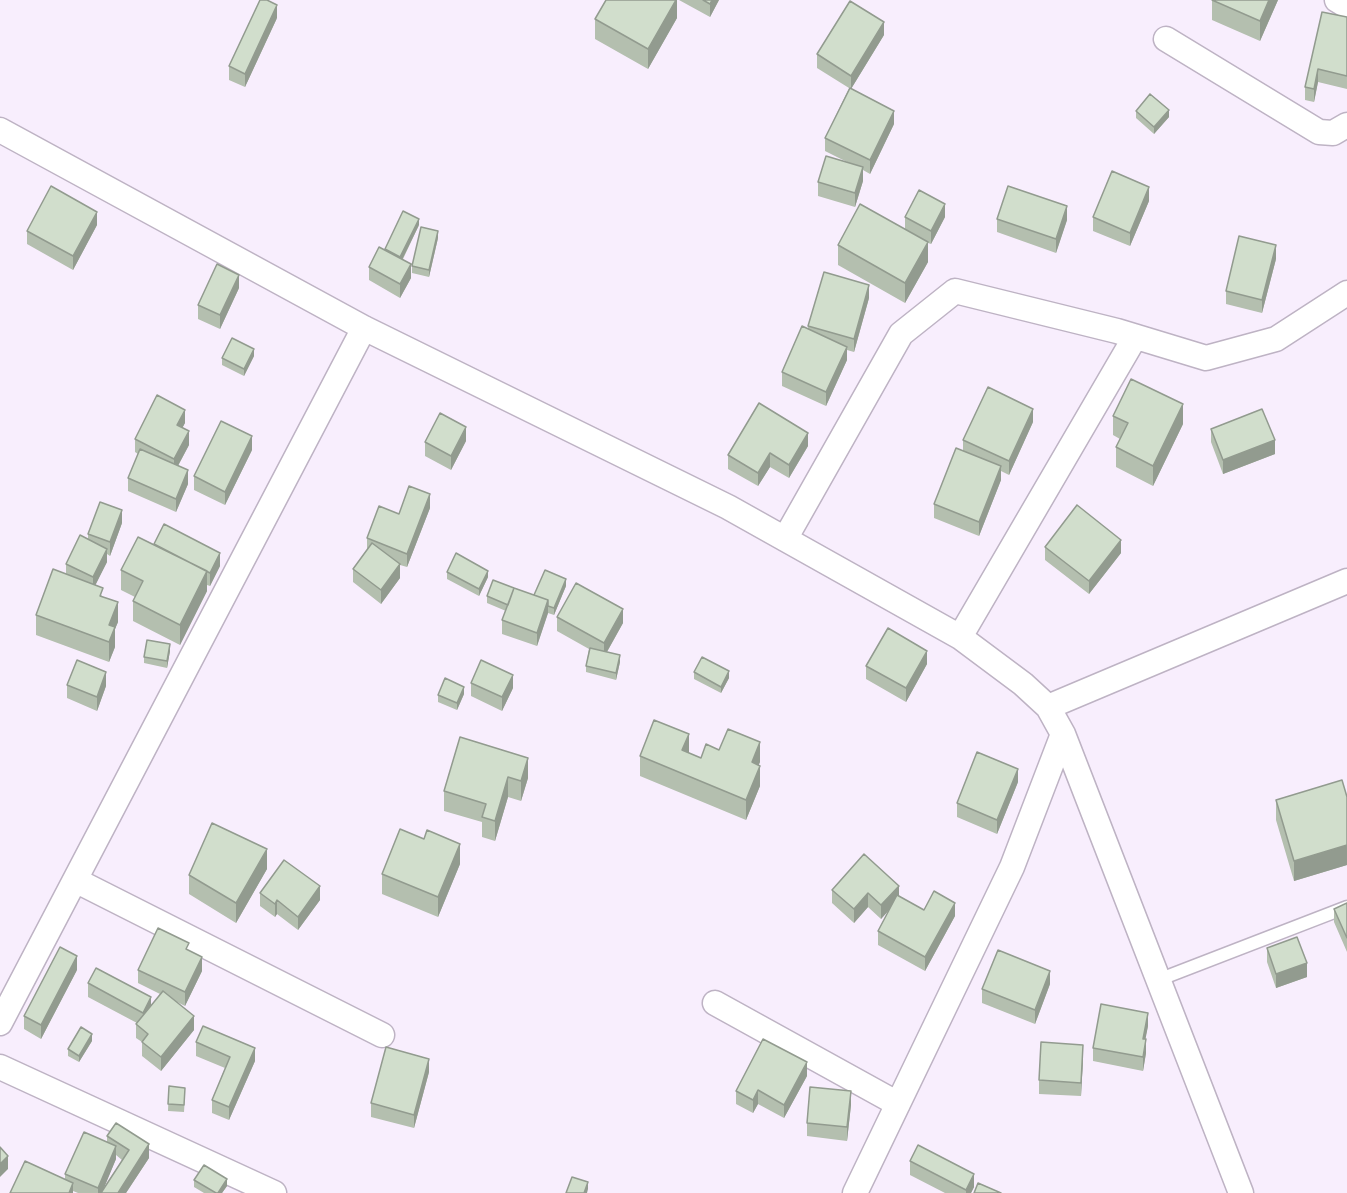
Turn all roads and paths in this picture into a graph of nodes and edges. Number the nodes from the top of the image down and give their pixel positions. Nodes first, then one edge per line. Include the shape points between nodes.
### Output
1 (1337, 0) edge
2 (1347, 6) edge
3 (1166, 39) dead end
4 (1347, 125) edge
5 (0, 130) edge
6 (1347, 293) edge
7 (364, 328) junction
8 (1135, 336) junction
9 (785, 539) junction
10 (1347, 580) edge
11 (960, 637) junction
12 (1048, 707) junction
13 (1064, 734) junction
14 (77, 881) junction
15 (1347, 907) edge
16 (1158, 980) junction
17 (715, 1003) dead end
18 (0, 1023) edge
19 (382, 1035) dead end
20 (0, 1067) edge
21 (898, 1104) junction
22 (274, 1193) edge
23 (855, 1193) edge
24 (1241, 1193) edge

1 - 2 street
3 - 4 street via 1319,132 1333,133
5 - 7 street
6 - 8 street via 1276,339 1206,358
7 - 9 street via 728,507
7 - 14 street
8 - 9 street via 955,291 901,334
8 - 11 street
9 - 11 street
10 - 12 street
11 - 12 street
12 - 13 street
13 - 16 street
13 - 21 street via 1012,867
14 - 18 street
14 - 19 street
15 - 16 lane
16 - 24 street
17 - 21 street
20 - 22 street
21 - 23 street

